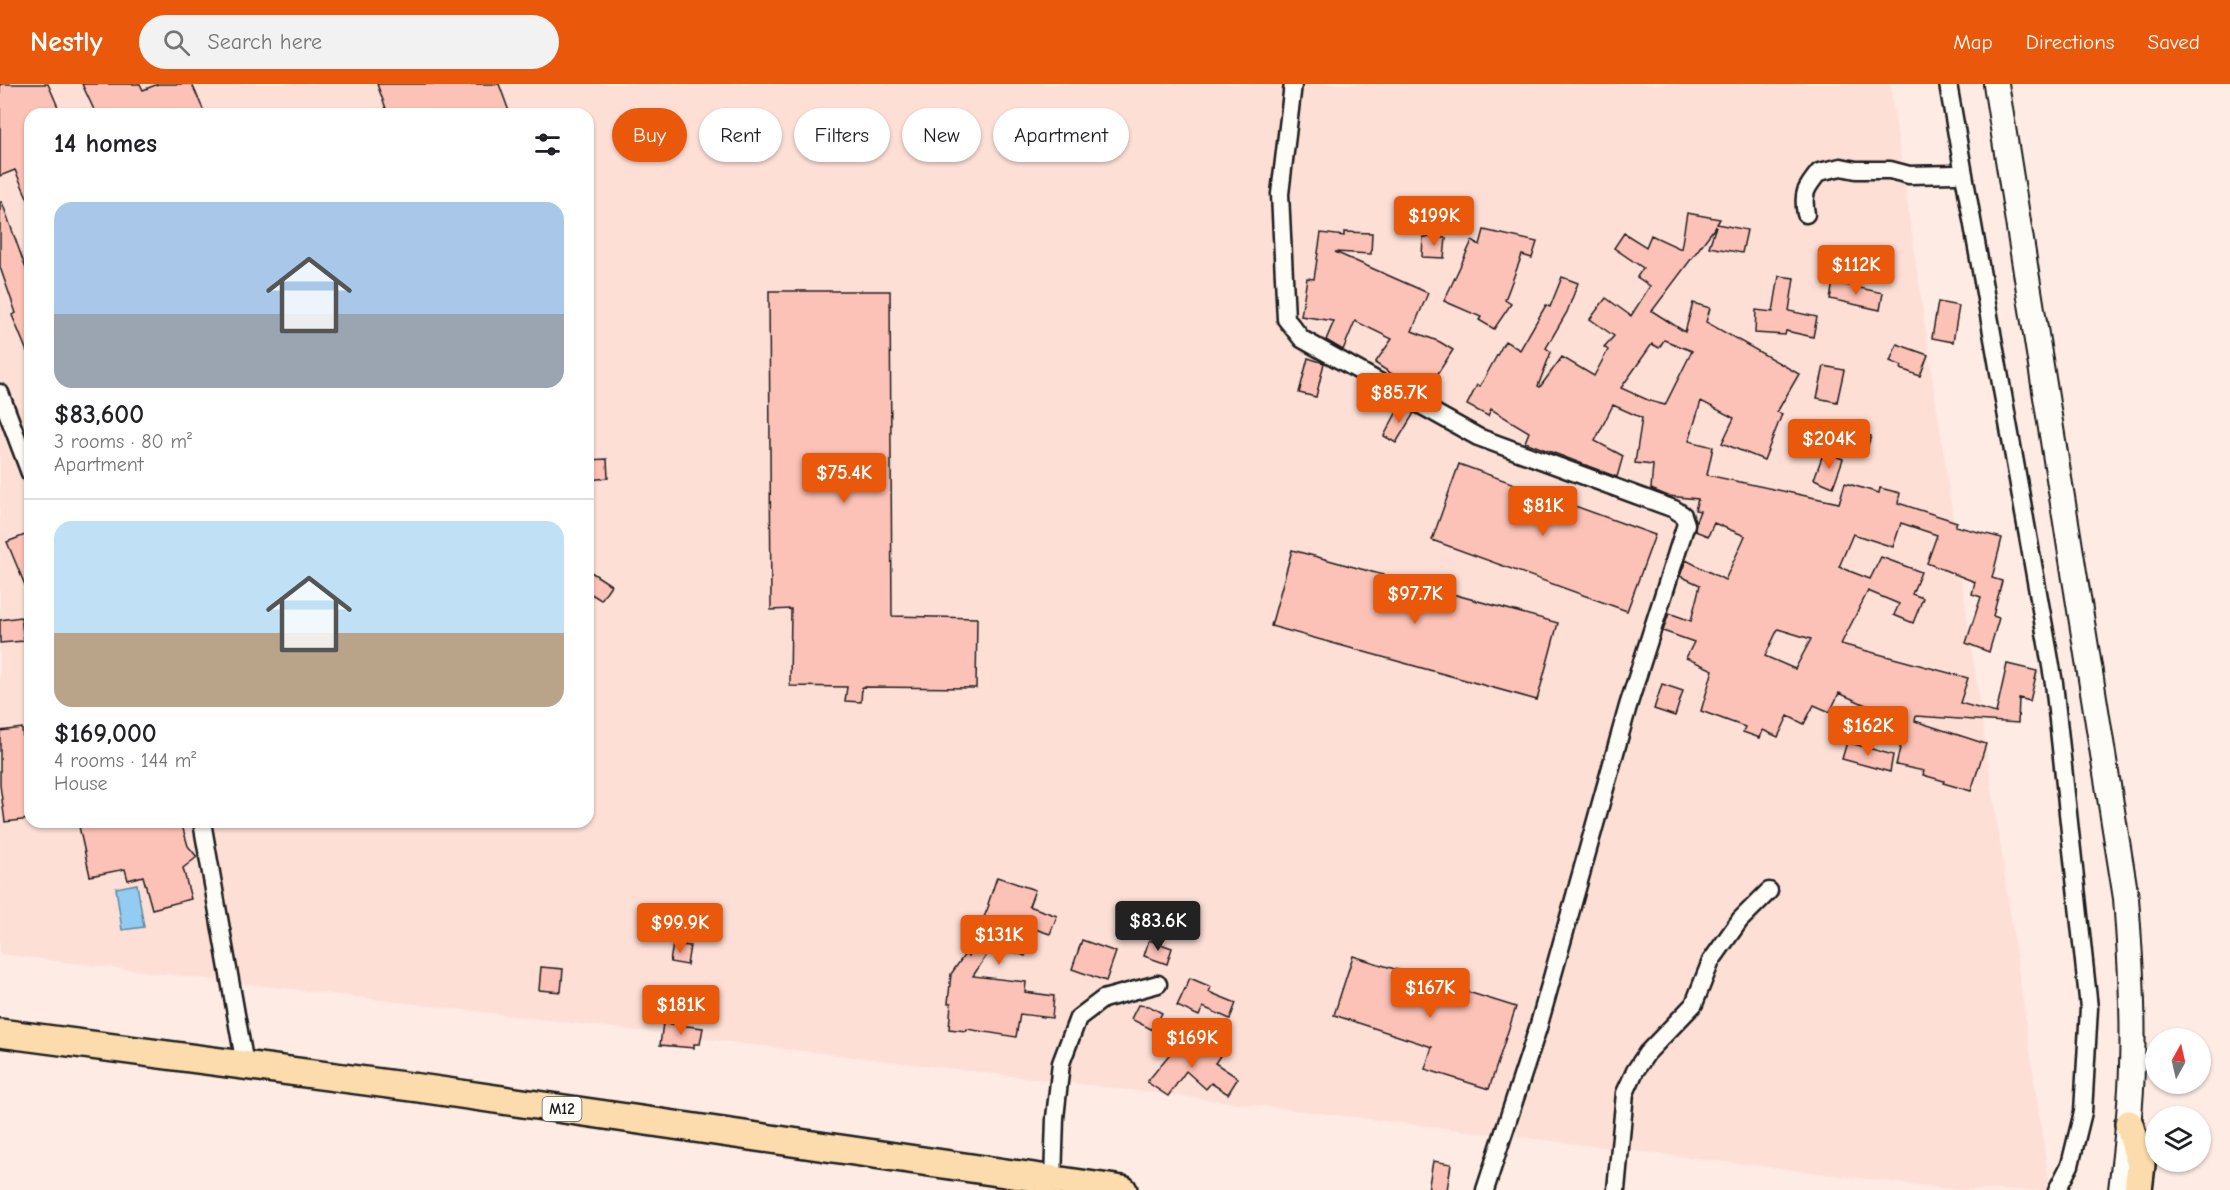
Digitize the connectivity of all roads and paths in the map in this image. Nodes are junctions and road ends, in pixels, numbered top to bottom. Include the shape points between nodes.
1 (1293, 84) edge
2 (1948, 84) edge
3 (1996, 84) edge
4 (1955, 174) dead end
5 (1806, 214) dead end
6 (0, 393) edge
7 (24, 457) edge
8 (202, 828) edge
9 (1769, 891) dead end
10 (1158, 984) dead end
11 (0, 1033) edge
12 (245, 1065) junction
13 (2129, 1124) junction
14 (1053, 1180) junction
15 (1123, 1190) edge
16 (1485, 1190) edge
17 (1616, 1190) edge
18 (2057, 1190) edge
19 (2121, 1190) edge
20 (2138, 1190) edge

1 - 16 street via 1280,194 1286,319 1302,339 1478,436 1674,509 1683,515 1686,524 1628,706 1538,1028
2 - 18 street via 2054,683 2089,1008 2083,1112 2070,1165
3 - 13 main road via 2126,898 2133,1023
4 - 5 street via 1909,175 1883,169 1841,168 1819,172 1803,197
6 - 7 street
8 - 12 street
9 - 17 street via 1740,920 1711,961 1694,1004 1635,1071 1625,1093
10 - 14 street via 1103,999 1078,1018 1061,1063 1054,1118
11 - 12 highway, M12
12 - 14 highway, M12
13 - 19 main road
13 - 20 highway via 2141,1165
14 - 15 highway, M12

